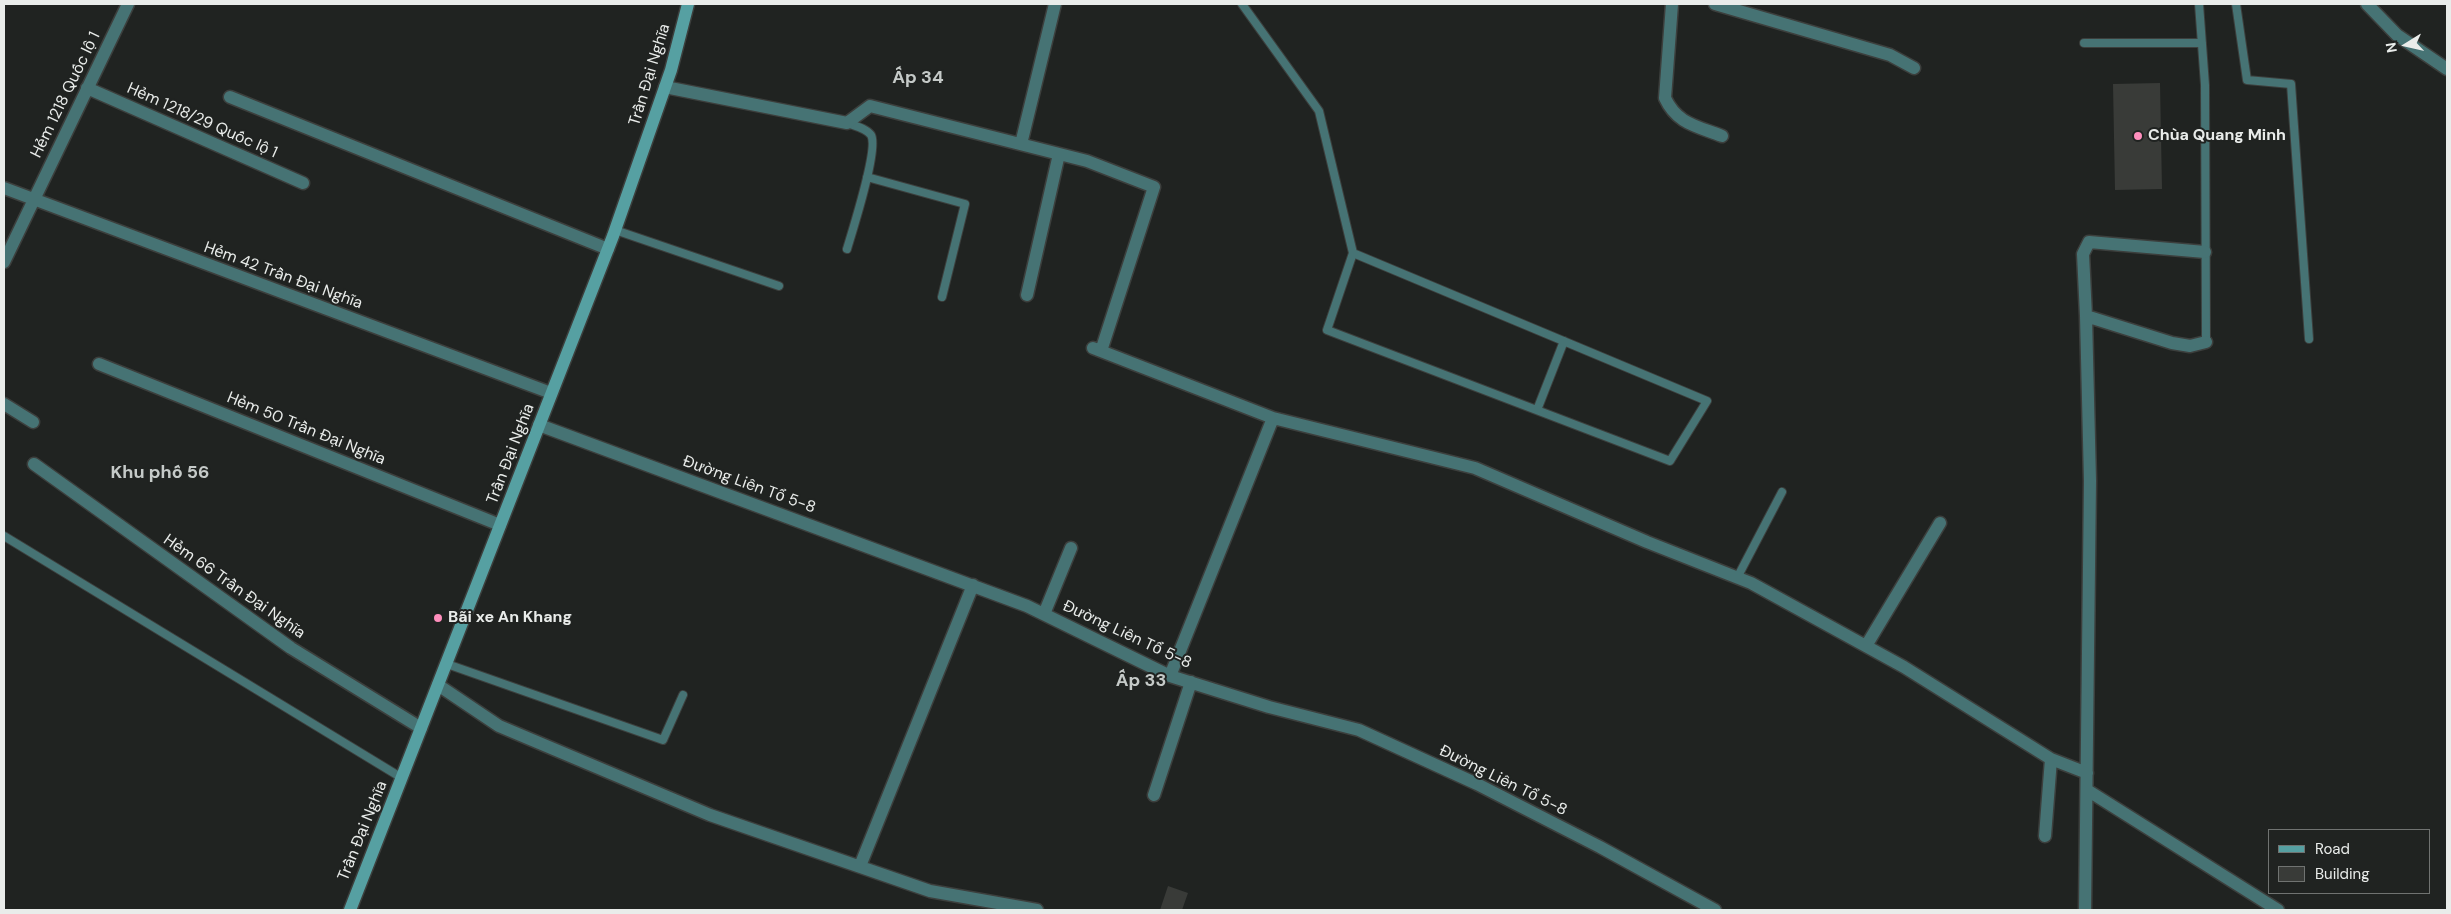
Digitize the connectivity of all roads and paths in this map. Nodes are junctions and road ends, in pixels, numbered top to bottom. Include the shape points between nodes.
1 (128, 4) edge
2 (688, 4) edge
3 (1054, 4) edge
4 (1242, 4) edge
5 (1672, 4) edge
6 (1715, 4) edge
7 (2199, 4) edge
8 (2236, 4) edge
9 (2367, 4) edge
10 (2084, 43) dead end
11 (2202, 43) junction
12 (1914, 68) dead end
13 (2447, 69) edge
14 (665, 86) junction
15 (88, 88) junction
16 (230, 97) dead end
17 (847, 124) junction
18 (1722, 136) dead end
19 (1021, 144) junction
20 (1059, 154) junction
21 (867, 177) junction
22 (303, 183) dead end
23 (4, 188) edge
24 (33, 200) junction
25 (615, 230) junction
26 (608, 249) junction
27 (847, 249) dead end
28 (2206, 252) junction
29 (1352, 253) junction
30 (4, 261) edge
31 (778, 286) dead end
32 (1027, 295) dead end
33 (942, 297) dead end
34 (2086, 316) junction
35 (2309, 340) dead end
36 (1564, 341) junction
37 (2206, 342) joint
38 (99, 364) dead end
39 (551, 393) junction
40 (4, 404) edge
41 (1537, 410) junction
42 (1273, 418) junction
43 (33, 422) dead end
44 (539, 425) junction
45 (34, 464) dead end
46 (1782, 492) dead end
47 (1940, 523) dead end
48 (500, 525) junction
49 (4, 536) edge
50 (1071, 548) dead end
51 (1737, 578) junction
52 (973, 585) junction
53 (1044, 614) junction
54 (1866, 646) junction
55 (447, 664) junction
56 (1170, 676) junction
57 (1191, 682) junction
58 (438, 685) junction
59 (683, 695) dead end
60 (420, 728) junction
61 (2051, 760) junction
62 (2087, 773) junction
63 (402, 778) junction
64 (2087, 790) junction
65 (1154, 795) dead end
66 (2045, 836) dead end
67 (860, 866) junction
68 (983, 906) edge
69 (350, 910) edge
70 (1037, 910) edge
71 (1715, 910) edge
72 (2085, 910) edge
73 (2278, 910) edge

1 - 15 street, Hẻm 1218 Quốc lộ 1
2 - 14 main road, Trần Đại Nghĩa
3 - 19 street
4 - 29 lane via 1319,111
5 - 18 street via 1665,98 1670,110 1680,119
6 - 12 street via 1890,55
7 - 11 lane
8 - 35 lane via 2247,80 2291,84
9 - 13 street via 2397,34
10 - 11 lane
11 - 28 lane
14 - 17 street
14 - 25 main road, Trần Đại Nghĩa
15 - 22 street, Hẻm 1218/29 Quốc lộ 1
15 - 24 street, Hẻm 1218 Quốc lộ 1
16 - 26 street
17 - 19 street via 870,106
17 - 21 lane via 865,130 872,138
19 - 20 street
20 - 32 street
20 - 42 street via 1154,186 1097,350
21 - 27 lane
21 - 33 lane via 965,204
23 - 24 street, Hẻm 42 Trần Đại Nghĩa
24 - 30 street, Hẻm 1218 Quốc lộ 1
24 - 39 street, Hẻm 42 Trần Đại Nghĩa
25 - 26 main road, Trần Đại Nghĩa
25 - 31 lane
26 - 39 main road, Trần Đại Nghĩa
28 - 34 street via 2089,242 2083,254
28 - 37 lane
29 - 36 lane
29 - 41 lane via 1327,330
34 - 37 street via 2172,343 2190,346
34 - 62 street via 2090,481
36 - 41 lane
36 - 41 lane via 1708,401 1670,461
38 - 48 street, Hẻm 50 Trần Đại Nghĩa
39 - 44 main road, Trần Đại Nghĩa
40 - 43 street
42 - 51 street via 1475,468
42 - 56 street
44 - 48 main road, Trần Đại Nghĩa
44 - 52 street, Đường Liên Tổ 5-8
45 - 60 street, Hẻm 66 Trần Đại Nghĩa via 291,648
46 - 51 lane
47 - 54 street
48 - 55 main road, Trần Đại Nghĩa
49 - 63 lane
50 - 53 street
51 - 54 street
52 - 53 street, Đường Liên Tổ 5-8
52 - 67 street
53 - 56 street, Đường Liên Tổ 5-8
54 - 61 street
55 - 58 main road, Trần Đại Nghĩa
55 - 59 lane via 663,740
56 - 57 street, Đường Liên Tổ 5-8
57 - 65 street
57 - 71 street, Đường Liên Tổ 5-8 via 1359,730 1477,784
58 - 60 main road, Trần Đại Nghĩa
58 - 67 street via 499,726 710,815
60 - 63 main road, Trần Đại Nghĩa
61 - 62 street
61 - 66 street
62 - 64 street
63 - 69 main road, Trần Đại Nghĩa
64 - 72 street
64 - 73 street
67 - 68 street
68 - 70 street

